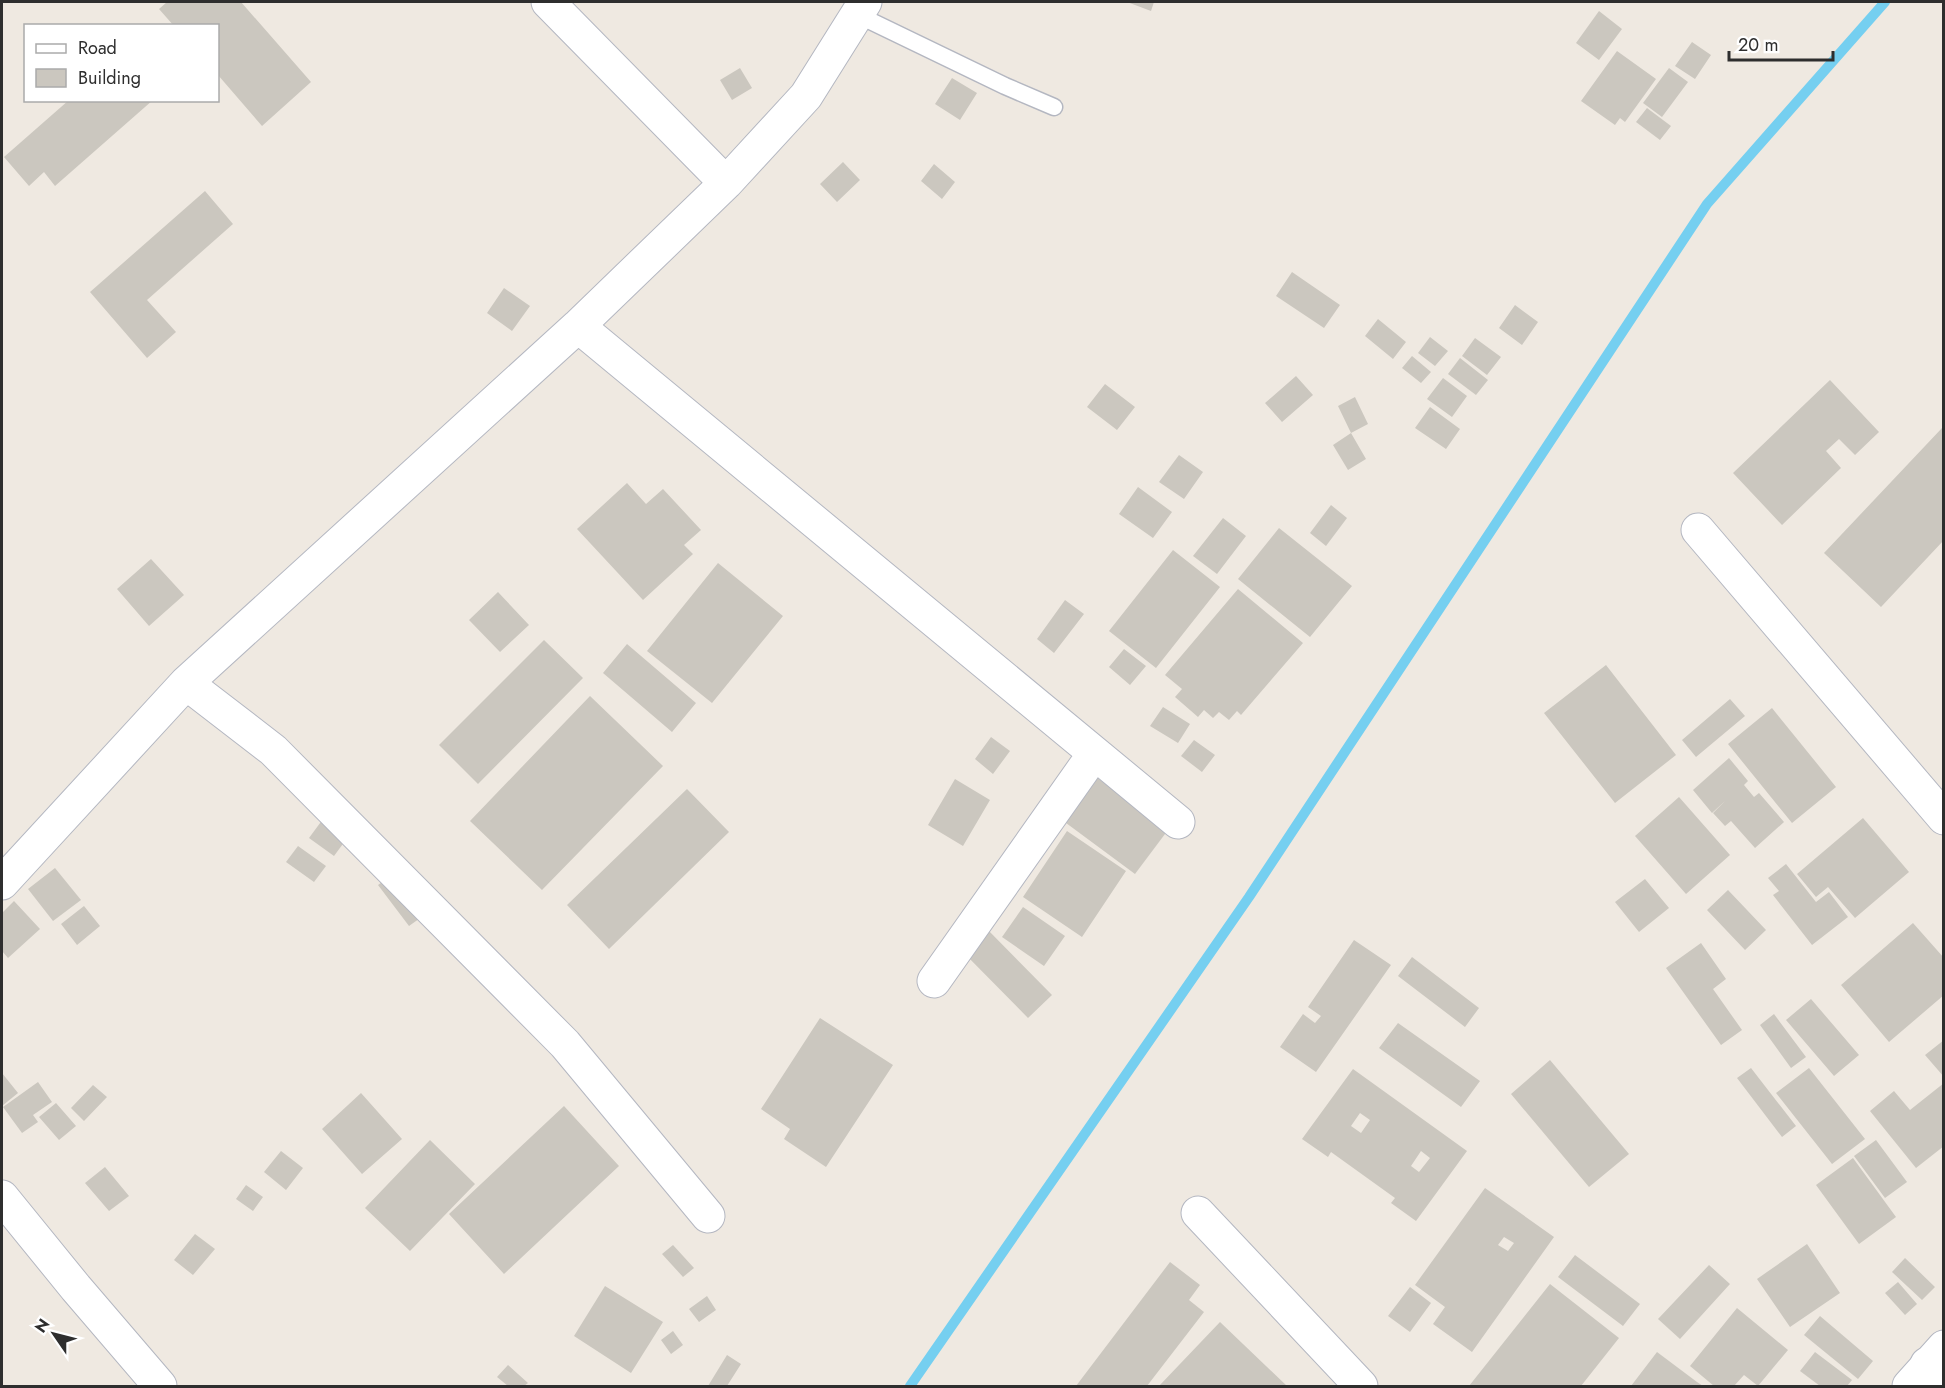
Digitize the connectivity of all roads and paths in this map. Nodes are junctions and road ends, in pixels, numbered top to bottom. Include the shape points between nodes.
1 (548, 2) edge
2 (862, 8) edge
3 (1054, 106) dead end
4 (726, 183) junction
5 (578, 326) junction
6 (1698, 530) dead end
7 (186, 683) junction
8 (1094, 754) junction
9 (1944, 818) edge
10 (1178, 822) dead end
11 (2, 883) edge
12 (934, 981) dead end
13 (2, 1197) edge
14 (1198, 1213) dead end
15 (708, 1216) dead end
16 (160, 1386) edge
17 (1361, 1386) edge

1 - 4 street
2 - 3 lane via 1005,86
2 - 4 street via 806,96
4 - 5 street
5 - 7 street
5 - 8 street
6 - 9 street
7 - 11 street
7 - 15 street via 273,750 565,1044
8 - 10 street
8 - 12 street
13 - 16 street
14 - 17 street

